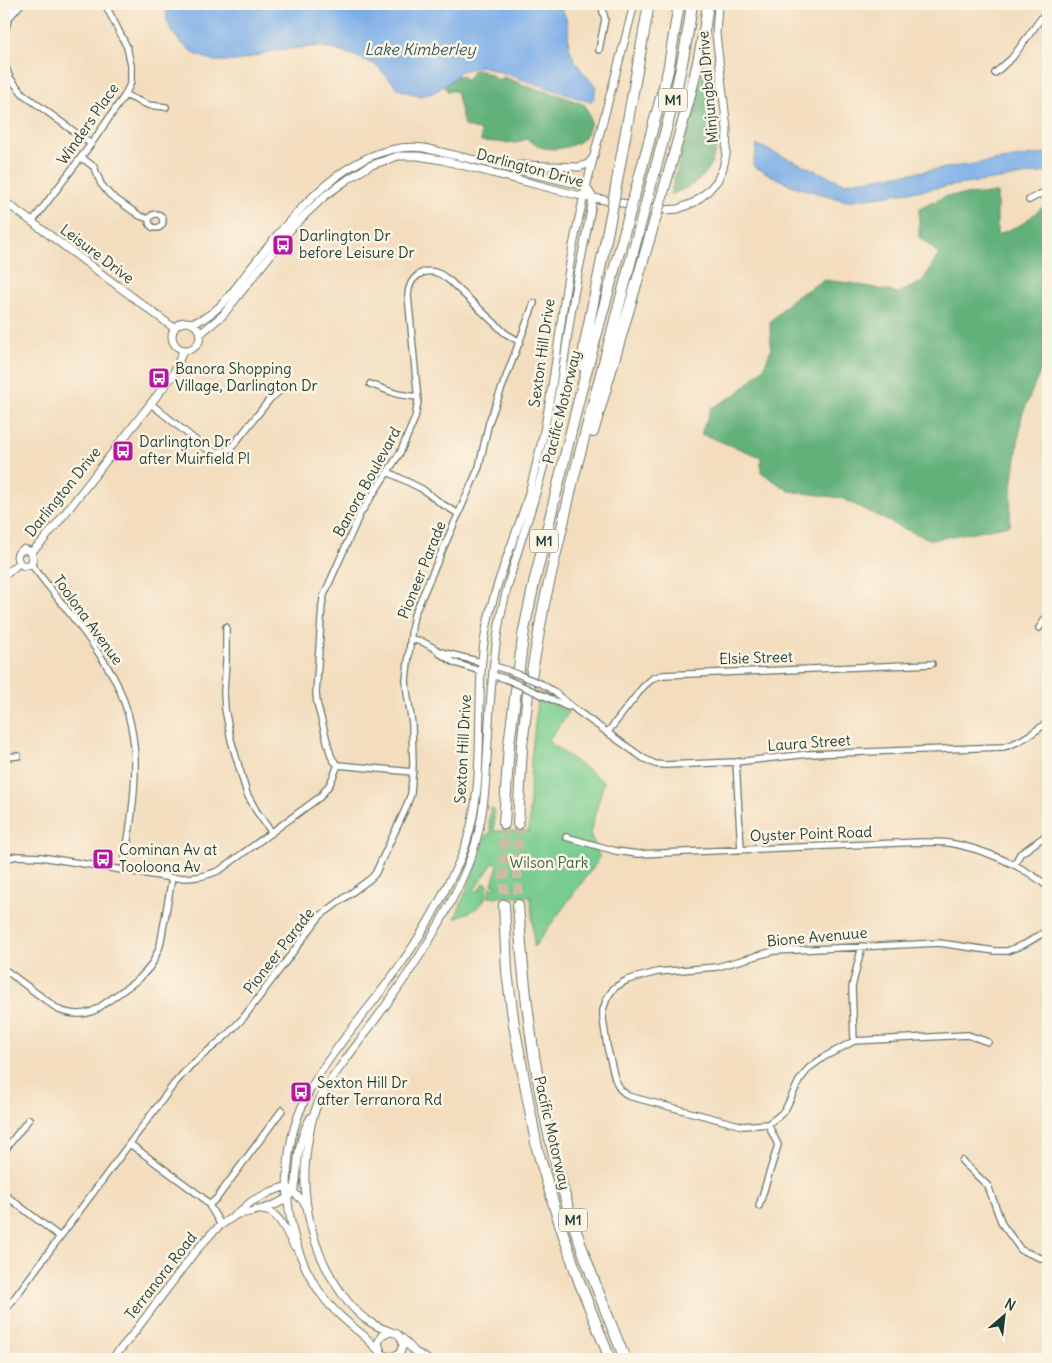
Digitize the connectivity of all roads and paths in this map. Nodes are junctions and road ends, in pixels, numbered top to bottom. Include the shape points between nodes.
1 (4, 4) edge
2 (21, 4) edge
3 (105, 4) edge
4 (601, 4) edge
5 (634, 4) edge
6 (649, 4) edge
7 (679, 4) edge
8 (692, 4) edge
9 (708, 4) edge
10 (718, 4) edge
11 (1048, 9) edge
12 (14, 11) junction
13 (4, 32) edge
14 (599, 50) dead end
15 (4, 63) edge
16 (995, 73) dead end
17 (125, 95) junction
18 (166, 107) dead end
19 (91, 144) junction
20 (595, 153) junction
21 (81, 157) junction
22 (507, 167) junction
23 (586, 186) junction
24 (1048, 190) edge
25 (584, 197) junction
26 (593, 198) junction
27 (1029, 200) dead end
28 (4, 201) edge
29 (149, 219) dead end
30 (32, 222) junction
31 (534, 303) dead end
32 (191, 323) junction
33 (174, 328) junction
34 (200, 334) junction
35 (520, 342) junction
36 (183, 350) junction
37 (370, 384) dead end
38 (286, 386) dead end
39 (580, 395) junction
40 (417, 397) junction
41 (150, 404) junction
42 (1048, 415) edge
43 (1048, 434) edge
44 (388, 472) junction
45 (574, 476) junction
46 (459, 514) junction
47 (31, 552) junction
48 (19, 564) junction
49 (31, 564) junction
50 (4, 576) edge
51 (1048, 614) edge
52 (226, 627) dead end
53 (1039, 628) dead end
54 (411, 638) junction
55 (434, 648) junction
56 (481, 662) junction
57 (932, 664) dead end
58 (494, 666) junction
59 (480, 671) junction
60 (492, 675) junction
61 (581, 714) junction
62 (1048, 722) edge
63 (608, 733) junction
64 (18, 756) dead end
65 (4, 757) edge
66 (736, 762) junction
67 (338, 764) junction
68 (412, 772) junction
69 (504, 824) tunnel mouth
70 (518, 824) tunnel mouth
71 (272, 833) junction
72 (1048, 834) edge
73 (566, 837) dead end
74 (741, 850) junction
75 (4, 859) edge
76 (1014, 865) junction
77 (123, 870) junction
78 (172, 878) junction
79 (1048, 888) edge
80 (504, 905) tunnel mouth
81 (518, 905) tunnel mouth
82 (1048, 930) edge
83 (862, 946) junction
84 (4, 969) edge
85 (854, 1041) junction
86 (988, 1042) dead end
87 (282, 1110) dead end
88 (315, 1111) junction
89 (29, 1119) dead end
90 (768, 1124) junction
91 (130, 1144) junction
92 (4, 1151) edge
93 (962, 1161) dead end
94 (289, 1192) junction
95 (4, 1194) edge
96 (209, 1205) junction
97 (759, 1206) dead end
98 (308, 1208) junction
99 (259, 1210) junction
100 (237, 1214) junction
101 (221, 1225) junction
102 (60, 1237) junction
103 (302, 1261) junction
104 (1048, 1261) edge
105 (4, 1312) edge
106 (397, 1334) junction
107 (384, 1354) junction
108 (112, 1359) edge
109 (401, 1359) edge
110 (427, 1359) edge
111 (610, 1359) edge
112 (625, 1359) edge

1 - 12 street
2 - 12 street
3 - 17 street, Winders Place via 127,47 132,65 131,82
4 - 14 street via 605,19
5 - 20 street, Sexton Hill Drive
6 - 39 highway, bridge via 584,344
7 - 39 highway, Pacific Motorway / M1, bridge via 668,71
8 - 45 highway, Pacific Motorway / M1, bridge via 678,79
9 - 45 highway, bridge via 694,83 662,196 584,461
10 - 26 street, Minjungbal Drive via 717,44 727,143 717,181 702,198 678,209 661,210
11 - 16 street via 1012,58
12 - 13 street
15 - 19 street via 10,78 23,94
17 - 18 street via 148,105
17 - 19 street, Winders Place
19 - 21 street, Winders Place
20 - 22 street via 590,163 581,167
20 - 23 street, Sexton Hill Drive
21 - 29 street via 94,167 110,195
21 - 30 street, Winders Place
22 - 23 street, Darlington Drive
22 - 32 street, Darlington Drive via 418,147 394,148 370,156 312,197 220,305 206,317
23 - 25 street, Sexton Hill Drive
23 - 26 street, Darlington Drive
24 - 27 street
25 - 26 street, Darlington Drive
25 - 34 street, Darlington Drive via 418,156 398,156 381,161 347,180 307,213 223,315
25 - 56 street, Sexton Hill Drive via 564,297 545,426 526,502 490,613
26 - 58 street, Sexton Hill Drive via 555,420 540,483 507,588
28 - 30 street, Leisure Drive
30 - 33 street, Leisure Drive
31 - 35 street, Pioneer Parade
32 - 33 street via 179,323
32 - 34 street
33 - 36 street via 172,342
34 - 36 street via 194,348
35 - 40 street, Banora Boulevard via 503,332 441,274 422,273 412,280 408,289
35 - 46 street, Pioneer Parade via 489,422 479,467
36 - 41 street, Darlington Drive via 173,375
37 - 40 street
38 - 41 street via 273,395 230,448 222,453 205,448
39 - 69 highway, Pacific Motorway / M1 via 524,630 509,744
40 - 44 street, Banora Boulevard via 415,418
41 - 47 street, Darlington Drive via 56,525
42 - 43 street
44 - 46 street
44 - 67 street, Banora Boulevard via 355,524 322,605 317,704 330,752
45 - 70 highway, Pacific Motorway / M1 via 534,656 522,746
46 - 54 street, Pioneer Parade via 414,615
47 - 48 street via 24,549 19,552
47 - 49 street
48 - 49 street
48 - 50 street
49 - 77 street, Toolona Avenue via 105,662 128,713 135,763 134,803
51 - 53 street
52 - 71 street via 224,692 231,740 247,794
54 - 55 street
54 - 68 street, Pioneer Parade via 406,680 412,724
55 - 56 street
55 - 59 street via 452,662
56 - 58 street
56 - 59 street, Sexton Hill Drive
57 - 63 street, Elsie Street via 663,675 653,678 643,687
58 - 60 street, Sexton Hill Drive
58 - 61 street, Laura Street, bridge via 542,684
59 - 60 street
59 - 94 street, Sexton Hill Drive via 477,788 462,857 412,949 331,1056 309,1091 291,1140
60 - 61 street, Laura Street, bridge
60 - 88 street, Sexton Hill Drive via 484,805 465,870 423,952 334,1076
61 - 63 street, Laura Street
62 - 66 street, Laura Street via 1023,739 1003,747 809,754
63 - 66 street, Laura Street via 655,764
64 - 65 street
66 - 74 street
67 - 68 street
67 - 71 street via 330,784 320,797
68 - 91 street, Pioneer Parade via 409,801 375,874 320,916 244,1017 190,1066
71 - 78 street via 209,875
72 - 76 street via 1020,854
73 - 74 street, Oyster Point Road via 638,854
74 - 76 street, Oyster Point Road via 947,842
75 - 77 street via 29,856
76 - 79 street, Oyster Point Road
77 - 78 street
78 - 84 street via 157,955 139,979 90,1013 60,1010
80 - 111 highway, Pacific Motorway / M1 via 507,972 514,1025 537,1148 579,1281
81 - 112 highway, Pacific Motorway / M1 via 523,978 536,1077 552,1147 568,1207
82 - 83 street, Bione Avenuue via 1002,952 938,943
83 - 85 street via 852,987
83 - 90 street, Bione Avenuue via 774,951 717,967 657,972 622,982 607,998 603,1019 615,1079 628,1096 743,1126
85 - 86 street via 968,1035
85 - 90 street via 809,1068 785,1110
87 - 96 street
88 - 94 street via 304,1132 298,1154 296,1184
88 - 98 street, Sexton Hill Drive via 306,1161
89 - 92 street
90 - 97 street via 778,1145
91 - 96 street
91 - 102 street, Pioneer Parade
93 - 104 street via 988,1186 1002,1224 1021,1250
94 - 98 street
94 - 99 street, Terranora Road via 283,1200
94 - 100 street, Terranora Road via 258,1198
94 - 103 street, Sexton Hill Drive via 290,1221
95 - 102 street
96 - 101 street
98 - 106 street, Sexton Hill Drive via 320,1255 343,1296 370,1323
99 - 100 street, Terranora Road
99 - 103 street via 277,1218
100 - 101 street, Terranora Road
101 - 108 street, Terranora Road via 194,1253
102 - 105 street, Pioneer Parade
103 - 107 street, Sexton Hill Drive via 327,1301
106 - 107 street via 387,1332 381,1336 378,1345
106 - 107 street via 403,1343 401,1351 395,1356
106 - 110 street, Sexton Hill Drive
107 - 109 street

